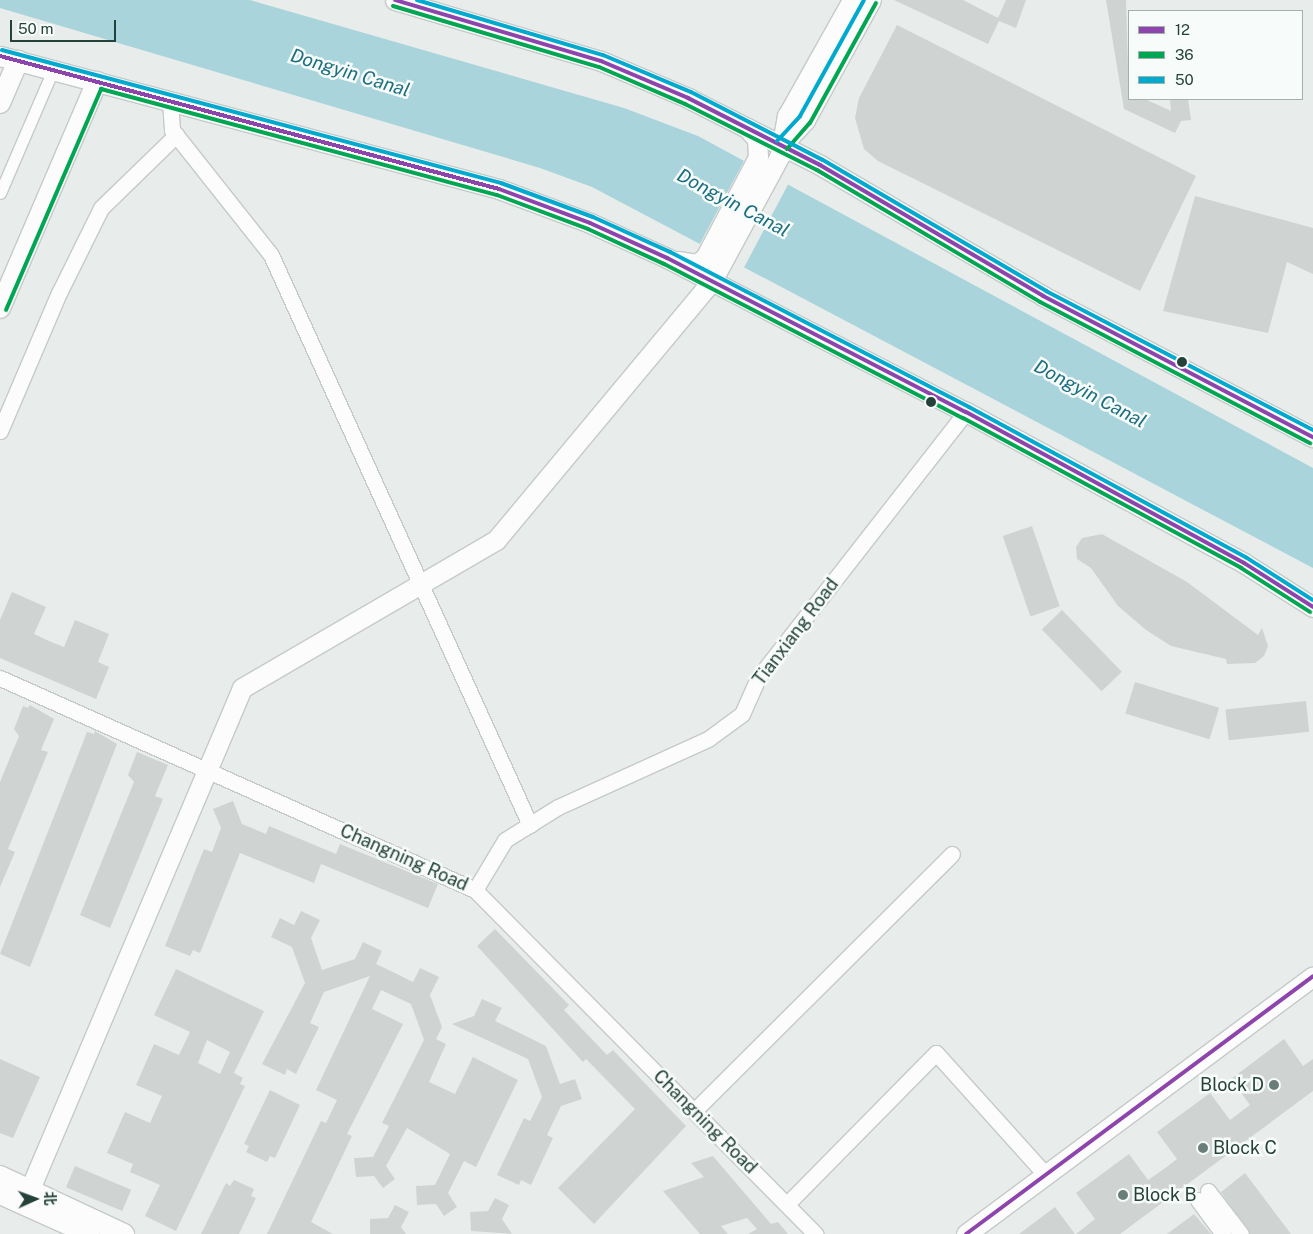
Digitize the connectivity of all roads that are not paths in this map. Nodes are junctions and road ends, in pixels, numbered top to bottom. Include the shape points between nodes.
1 (395, 0) edge
2 (852, 0) edge
3 (871, 0) edge
4 (9, 58) edge
5 (53, 70) junction
6 (97, 82) junction
7 (170, 101) junction
8 (0, 103) edge
9 (742, 124) junction
10 (176, 135) junction
11 (782, 145) junction
12 (765, 162) junction
13 (0, 194) edge
14 (715, 256) junction
15 (667, 258) junction
16 (712, 281) junction
17 (0, 308) edge
18 (966, 412) junction
19 (0, 431) edge
20 (1313, 437) edge
21 (419, 585) junction
22 (1313, 607) edge
23 (0, 678) edge
24 (208, 769) junction
25 (530, 825) junction
26 (952, 854) dead end
27 (475, 890) junction
28 (1313, 976) edge
29 (694, 1111) junction
30 (1046, 1175) junction
31 (0, 1176) edge
32 (0, 1194) edge
33 (27, 1197) junction
34 (787, 1204) junction
35 (89, 1234) edge
36 (124, 1234) edge
37 (816, 1234) edge
38 (966, 1234) edge
39 (1223, 1234) edge
40 (1240, 1234) edge

1 - 9 street via 601,61
2 - 11 street via 787,116
3 - 11 street via 805,120
4 - 5 street
4 - 8 main road
5 - 6 street
5 - 13 street
6 - 7 street
6 - 17 main road
7 - 10 street
7 - 15 street via 499,189 590,223
9 - 11 street
9 - 12 street via 757,139
10 - 19 street via 101,208 59,293
10 - 21 street via 271,255
11 - 12 street
11 - 20 street via 1042,296
12 - 14 street
14 - 15 street via 696,264
14 - 16 street
15 - 16 street
16 - 18 street
16 - 21 street via 496,540
18 - 22 street via 1244,563
18 - 25 street, Tianxiang Road via 758,678 742,714 708,739 558,807
21 - 24 street via 242,688
21 - 25 street
23 - 24 street, Changning Road
24 - 27 street, Changning Road
24 - 33 street
25 - 27 street, Tianxiang Road via 505,840
26 - 29 street
27 - 29 street, Changning Road
28 - 30 street
29 - 34 street, Changning Road
30 - 34 street via 936,1053
30 - 38 street
31 - 33 main road
32 - 33 main road
33 - 35 main road
33 - 36 main road
34 - 37 street, Changning Road
39 - 40 street via 1203,1196

